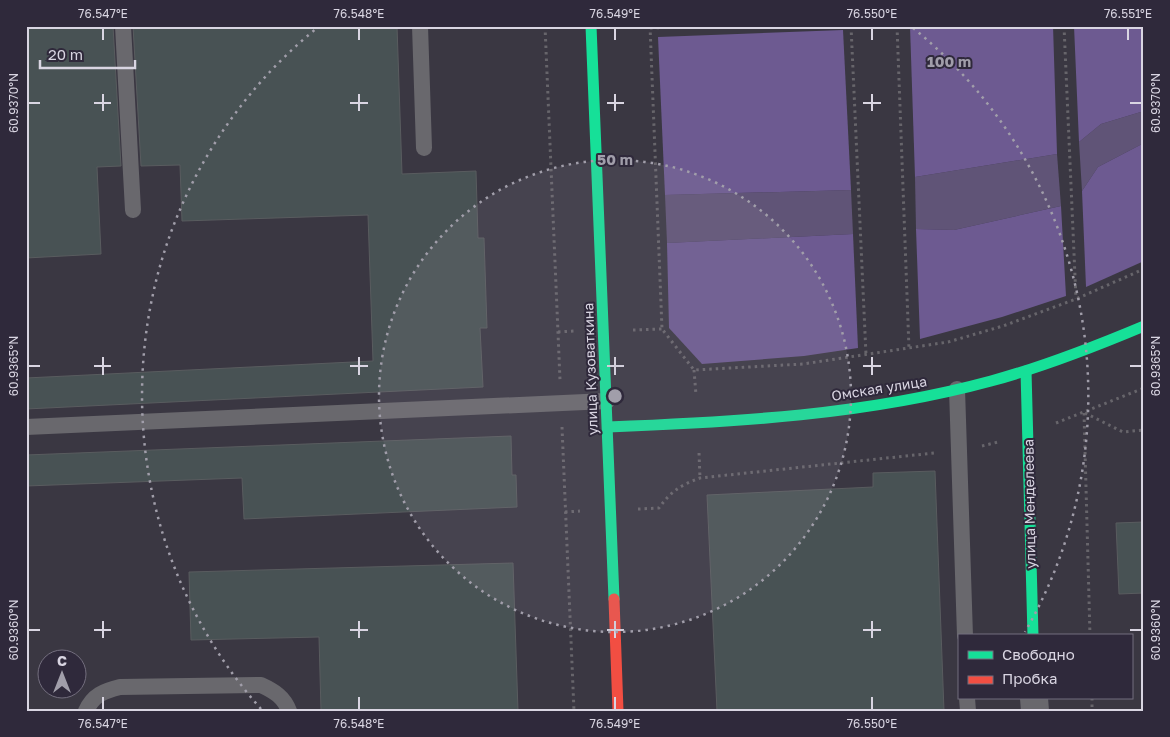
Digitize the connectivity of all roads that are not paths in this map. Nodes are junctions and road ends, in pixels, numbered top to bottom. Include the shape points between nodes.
1 (123, 26) edge
2 (420, 26) edge
3 (591, 26) edge
4 (424, 148) dead end
5 (133, 210) dead end
6 (1144, 326) edge
7 (1026, 372) junction
8 (957, 389) junction
9 (606, 401) junction
10 (26, 426) edge
11 (608, 427) junction
12 (965, 634) edge
13 (1033, 634) edge
14 (86, 711) edge
15 (289, 711) edge
16 (618, 711) edge

1 - 5 lane
2 - 4 lane
3 - 9 main road, улица Кузоваткина
6 - 7 main road, Омская улица
7 - 8 main road, Омская улица
7 - 13 main road, улица Менделеева
8 - 11 main road, Омская улица via 909,400 778,418
8 - 12 lane
9 - 10 lane
9 - 11 main road, улица Кузоваткина
11 - 16 main road, улица Кузоваткина
14 - 15 lane via 90,702 103,691 120,687 261,685 276,692

